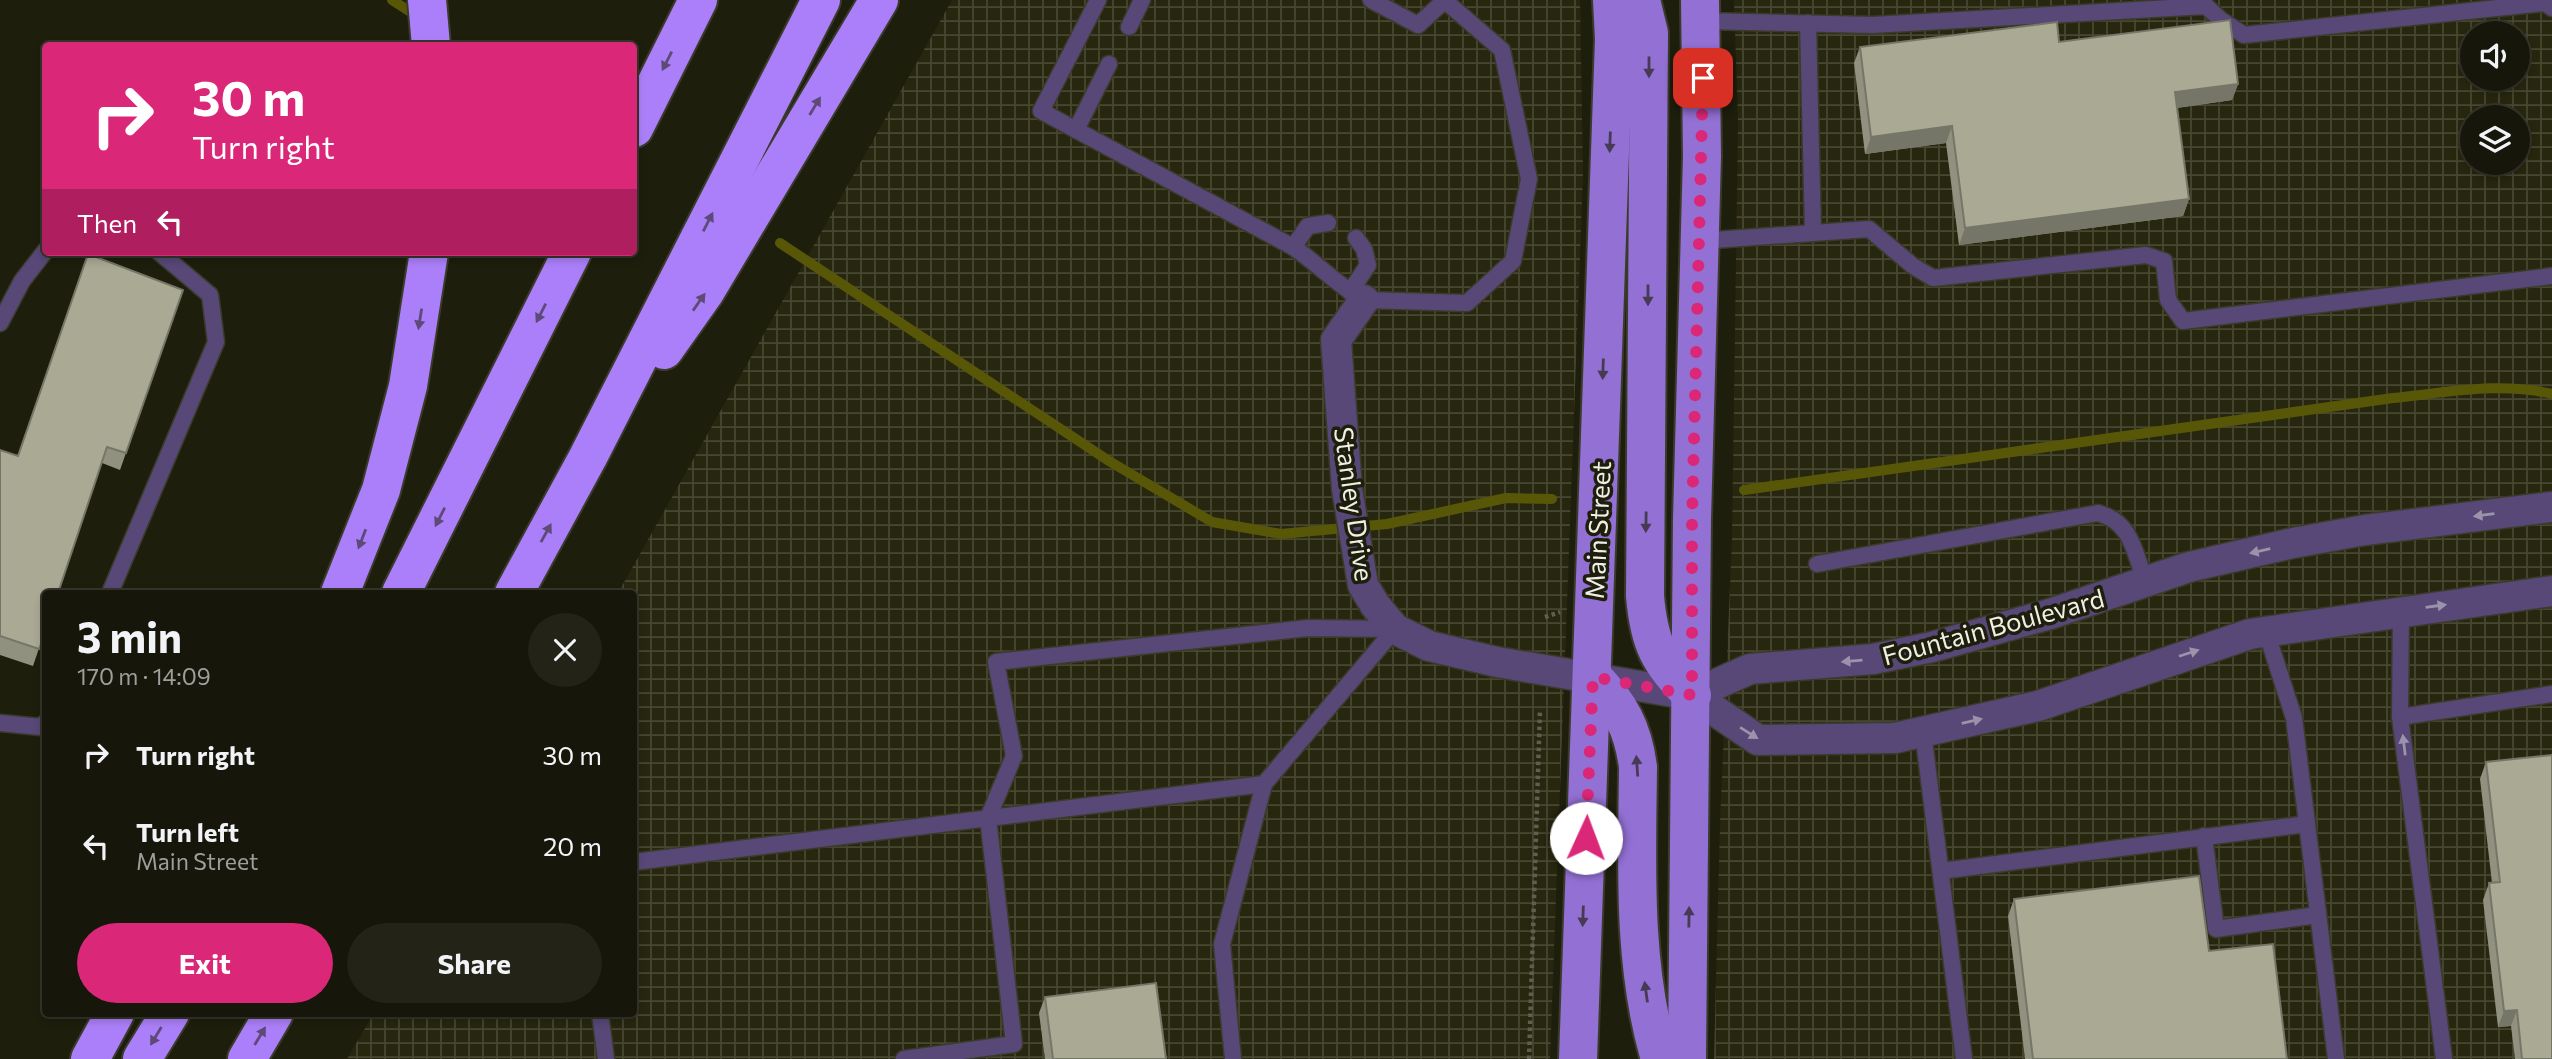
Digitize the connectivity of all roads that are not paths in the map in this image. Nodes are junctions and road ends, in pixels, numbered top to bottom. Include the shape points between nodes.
1 (698, 0) edge
2 (821, 0) edge
3 (879, 0) edge
4 (1098, 0) edge
5 (1142, 0) edge
6 (1371, 0) edge
7 (1444, 0) edge
8 (1612, 0) edge
9 (1641, 0) edge
10 (2552, 8) edge
11 (1701, 10) edge
12 (1808, 23) junction
13 (1129, 27) dead end
14 (1109, 64) dead end
15 (637, 122) edge
16 (1076, 130) junction
17 (1328, 223) dead end
18 (1813, 233) junction
19 (1356, 238) dead end
20 (1700, 241) junction
21 (1293, 247) junction
22 (42, 255) edge
23 (164, 256) edge
24 (428, 256) edge
25 (570, 256) edge
26 (2552, 276) edge
27 (1357, 296) junction
28 (0, 323) edge
29 (588, 457) junction
30 (2552, 507) edge
31 (1817, 564) dead end
32 (2146, 583) junction
33 (111, 590) edge
34 (341, 590) edge
35 (403, 590) edge
36 (515, 590) edge
37 (2552, 591) edge
38 (2401, 611) junction
39 (1395, 629) junction
40 (2266, 631) junction
41 (1593, 677) junction
42 (2552, 694) edge
43 (1692, 695) junction
44 (2400, 717) junction
45 (0, 723) edge
46 (42, 726) edge
47 (1923, 732) junction
48 (1264, 784) junction
49 (988, 818) junction
50 (2307, 824) junction
51 (2204, 836) junction
52 (637, 862) edge
53 (1941, 871) junction
54 (2318, 915) junction
55 (113, 1017) edge
56 (168, 1017) edge
57 (272, 1017) edge
58 (601, 1017) edge
59 (90, 1059) edge
60 (142, 1059) edge
61 (247, 1059) edge
62 (606, 1059) edge
63 (904, 1059) edge
64 (1233, 1059) edge
65 (1578, 1059) edge
66 (1660, 1059) edge
67 (1687, 1059) edge
68 (1964, 1059) edge
69 (2336, 1059) edge
70 (2444, 1059) edge

1 -> 15 highway
29 -> 2 highway
29 -> 3 highway via 705,292
4 - 16 lane via 1041,111
5 - 13 lane
6 - 7 lane via 1418,25
7 - 27 lane via 1502,50 1529,178 1513,261 1467,303
8 -> 41 main road, Main Street
9 -> 43 main road via 1649,33 1645,596 1654,646 1666,669
10 - 12 lane via 2545,3 2244,35 2206,6 1872,25
11 - 12 lane
11 - 20 main road
12 - 18 lane
14 - 16 lane
16 - 21 lane
17 - 21 lane via 1308,226
18 - 20 lane
18 - 26 lane via 1870,229 1913,267 1933,278 2146,255 2164,261 2168,300 2183,321
19 - 27 lane via 1368,265
20 - 43 main road
21 - 27 lane
22 - 28 lane
23 - 33 lane via 210,295 216,342
24 -> 34 highway via 405,399 381,490
25 -> 35 highway
27 - 39 street, Stanley Drive via 1336,340 1347,489 1363,585
36 -> 29 highway
30 -> 32 street, Fountain Boulevard via 2305,541 2189,567
31 - 32 lane via 2098,513 2116,518 2127,532
32 -> 43 street, Fountain Boulevard via 1932,648 1873,659 1751,669
38 -> 37 street
38 - 40 street
38 - 44 lane
39 - 41 street, Stanley Drive via 1429,646
39 - 48 lane
39 - 49 lane via 1308,628 996,662 1014,756
47 -> 40 street via 2038,706
40 - 50 lane via 2294,718
41 - 43 street, Stanley Drive
41 -> 65 main road, Main Street
66 -> 41 main road via 1638,933 1635,745 1618,704
42 - 44 lane
43 -> 47 street via 1758,740 1895,738
67 -> 43 main road
70 -> 44 lane
45 - 46 lane
47 - 53 lane
48 - 49 lane
48 - 64 lane via 1222,944
49 - 52 lane
49 - 63 lane via 1014,1044
50 - 51 lane
50 - 54 lane
51 - 53 lane
51 - 54 lane via 2216,929
53 - 68 lane
54 - 69 lane
55 - 59 highway
56 -> 60 highway
61 -> 57 highway
58 - 62 lane

